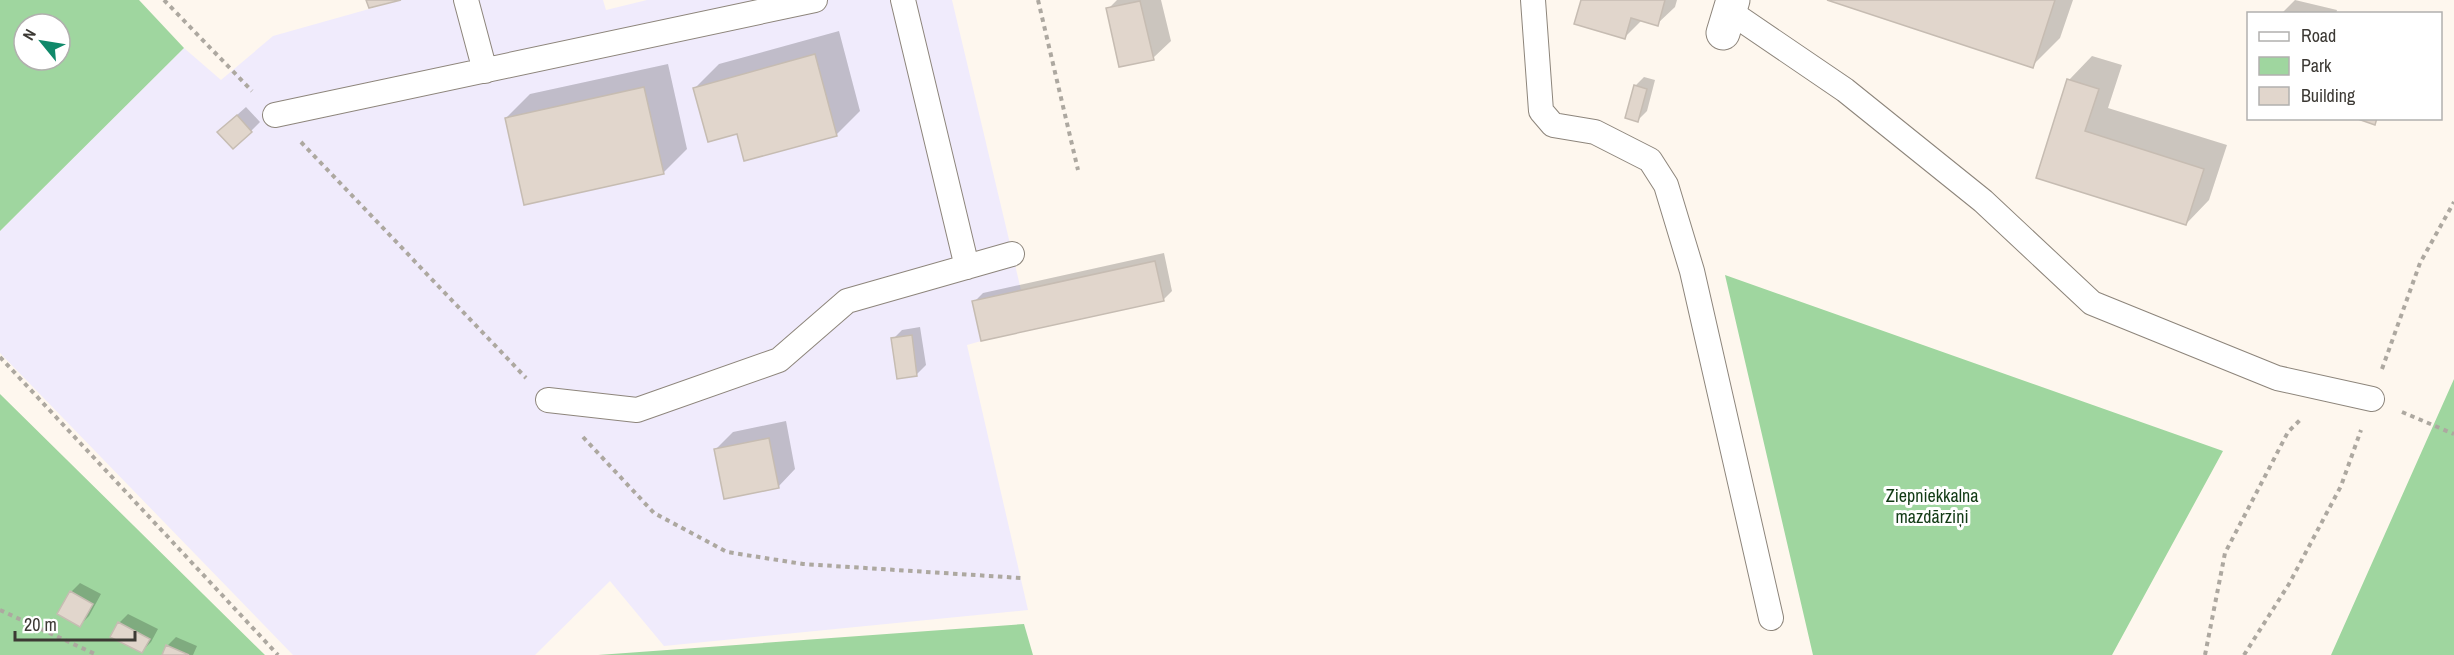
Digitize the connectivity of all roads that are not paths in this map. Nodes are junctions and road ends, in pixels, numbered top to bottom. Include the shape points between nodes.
1 (466, 0) edge
2 (815, 0) edge
3 (903, 0) edge
4 (1533, 0) edge
5 (1728, 15) edge
6 (485, 70) junction
7 (275, 115) road end
8 (1012, 254) dead end
9 (967, 267) junction
10 (2372, 399) road end
11 (548, 400) road end
12 (1771, 618) dead end

1 - 6 lane
2 - 6 lane
3 - 9 lane
4 - 12 lane via 1541,111 1553,125 1595,132 1650,160 1666,185 1692,271
5 - 10 lane via 1845,90 1983,201 2092,303 2277,378
6 - 7 lane
8 - 9 lane
9 - 11 lane via 847,302 779,360 637,410

